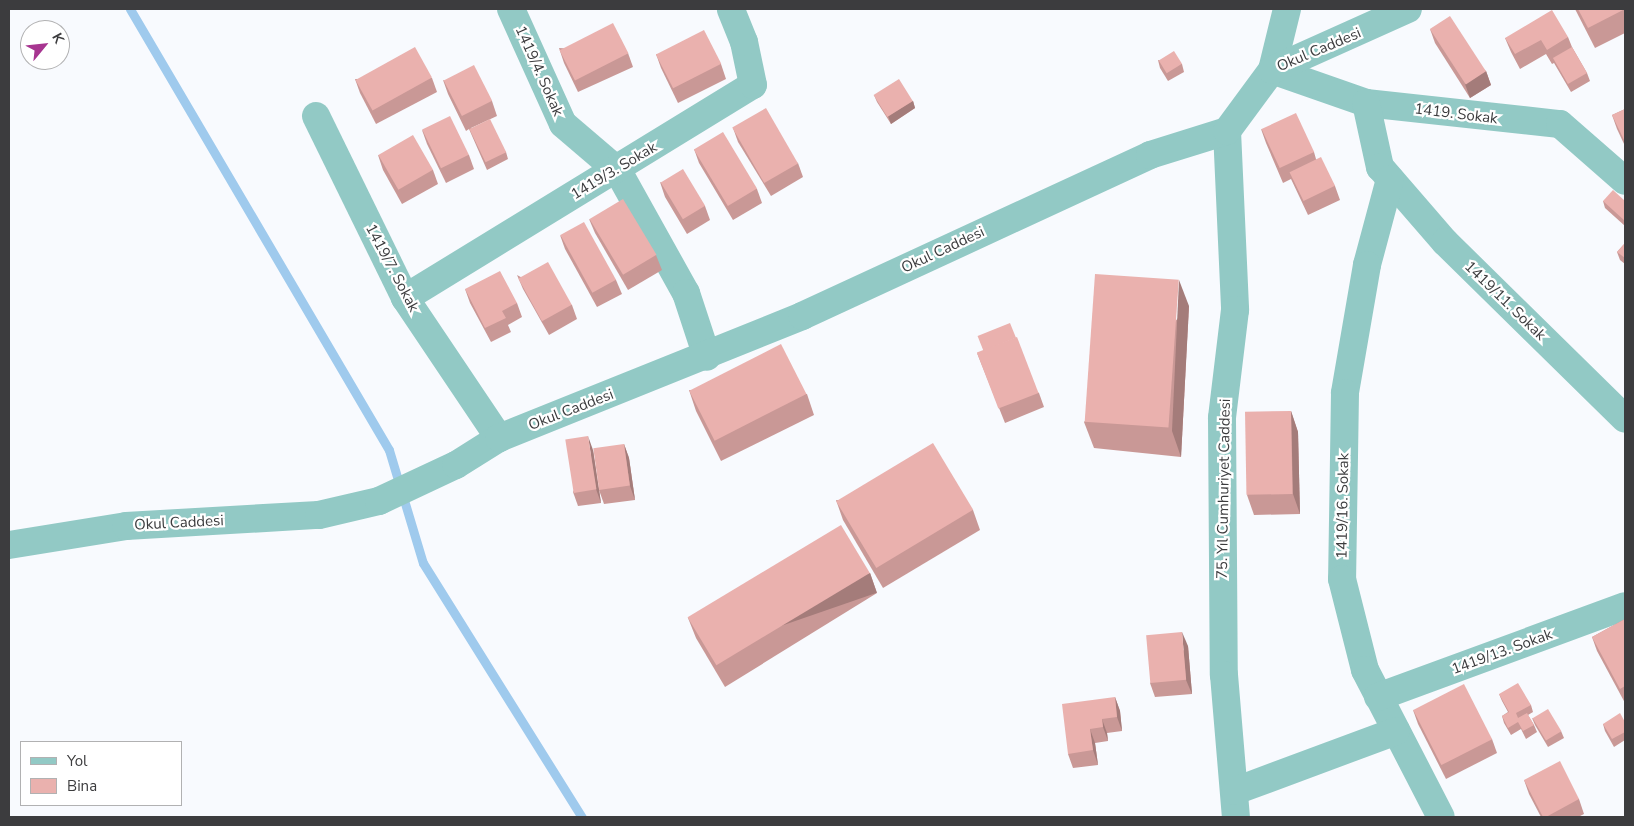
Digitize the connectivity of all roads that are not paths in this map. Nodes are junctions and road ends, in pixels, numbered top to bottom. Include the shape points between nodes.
1 (511, 9) edge
2 (731, 9) edge
3 (1287, 9) edge
4 (1408, 9) edge
5 (1272, 70) junction
6 (1366, 103) junction
7 (316, 116) dead end
8 (1226, 131) junction
9 (616, 169) junction
10 (1390, 179) junction
11 (1625, 181) edge
12 (405, 298) junction
13 (707, 357) junction
14 (1625, 419) edge
15 (499, 438) junction
16 (9, 545) edge
17 (1625, 606) edge
18 (1378, 697) junction
19 (1396, 731) junction
20 (1235, 804) edge
21 (1440, 817) edge

1 - 9 street, 1419/4. Sokak via 563,124
2 - 9 street, 1419/3. Sokak via 744,42 753,85
3 - 5 street
4 - 5 street, Okul Caddesi
5 - 6 street, 1419. Sokak
5 - 8 street, Okul Caddesi
6 - 10 street, 1419/11. Sokak via 1380,167
6 - 11 street, 1419. Sokak via 1560,124
7 - 12 street, 1419/7. Sokak
8 - 13 street, Okul Caddesi via 1150,155
8 - 20 street, 75. Yıl Cumhuriyet Caddesi via 1234,310 1222,418 1224,656
9 - 12 street, 1419/3. Sokak
9 - 13 street via 686,293
10 - 14 street, 1419/11. Sokak via 1445,242
10 - 18 street, 1419/16. Sokak via 1367,265 1345,393 1342,580 1365,670
12 - 15 street, 1419/7. Sokak
13 - 15 street, Okul Caddesi
15 - 16 street, Okul Caddesi via 456,465 379,501 319,515 126,526
17 - 18 street, 1419/13. Sokak
18 - 19 street, 1419/16. Sokak
19 - 20 street
19 - 21 street, 1419/16. Sokak

